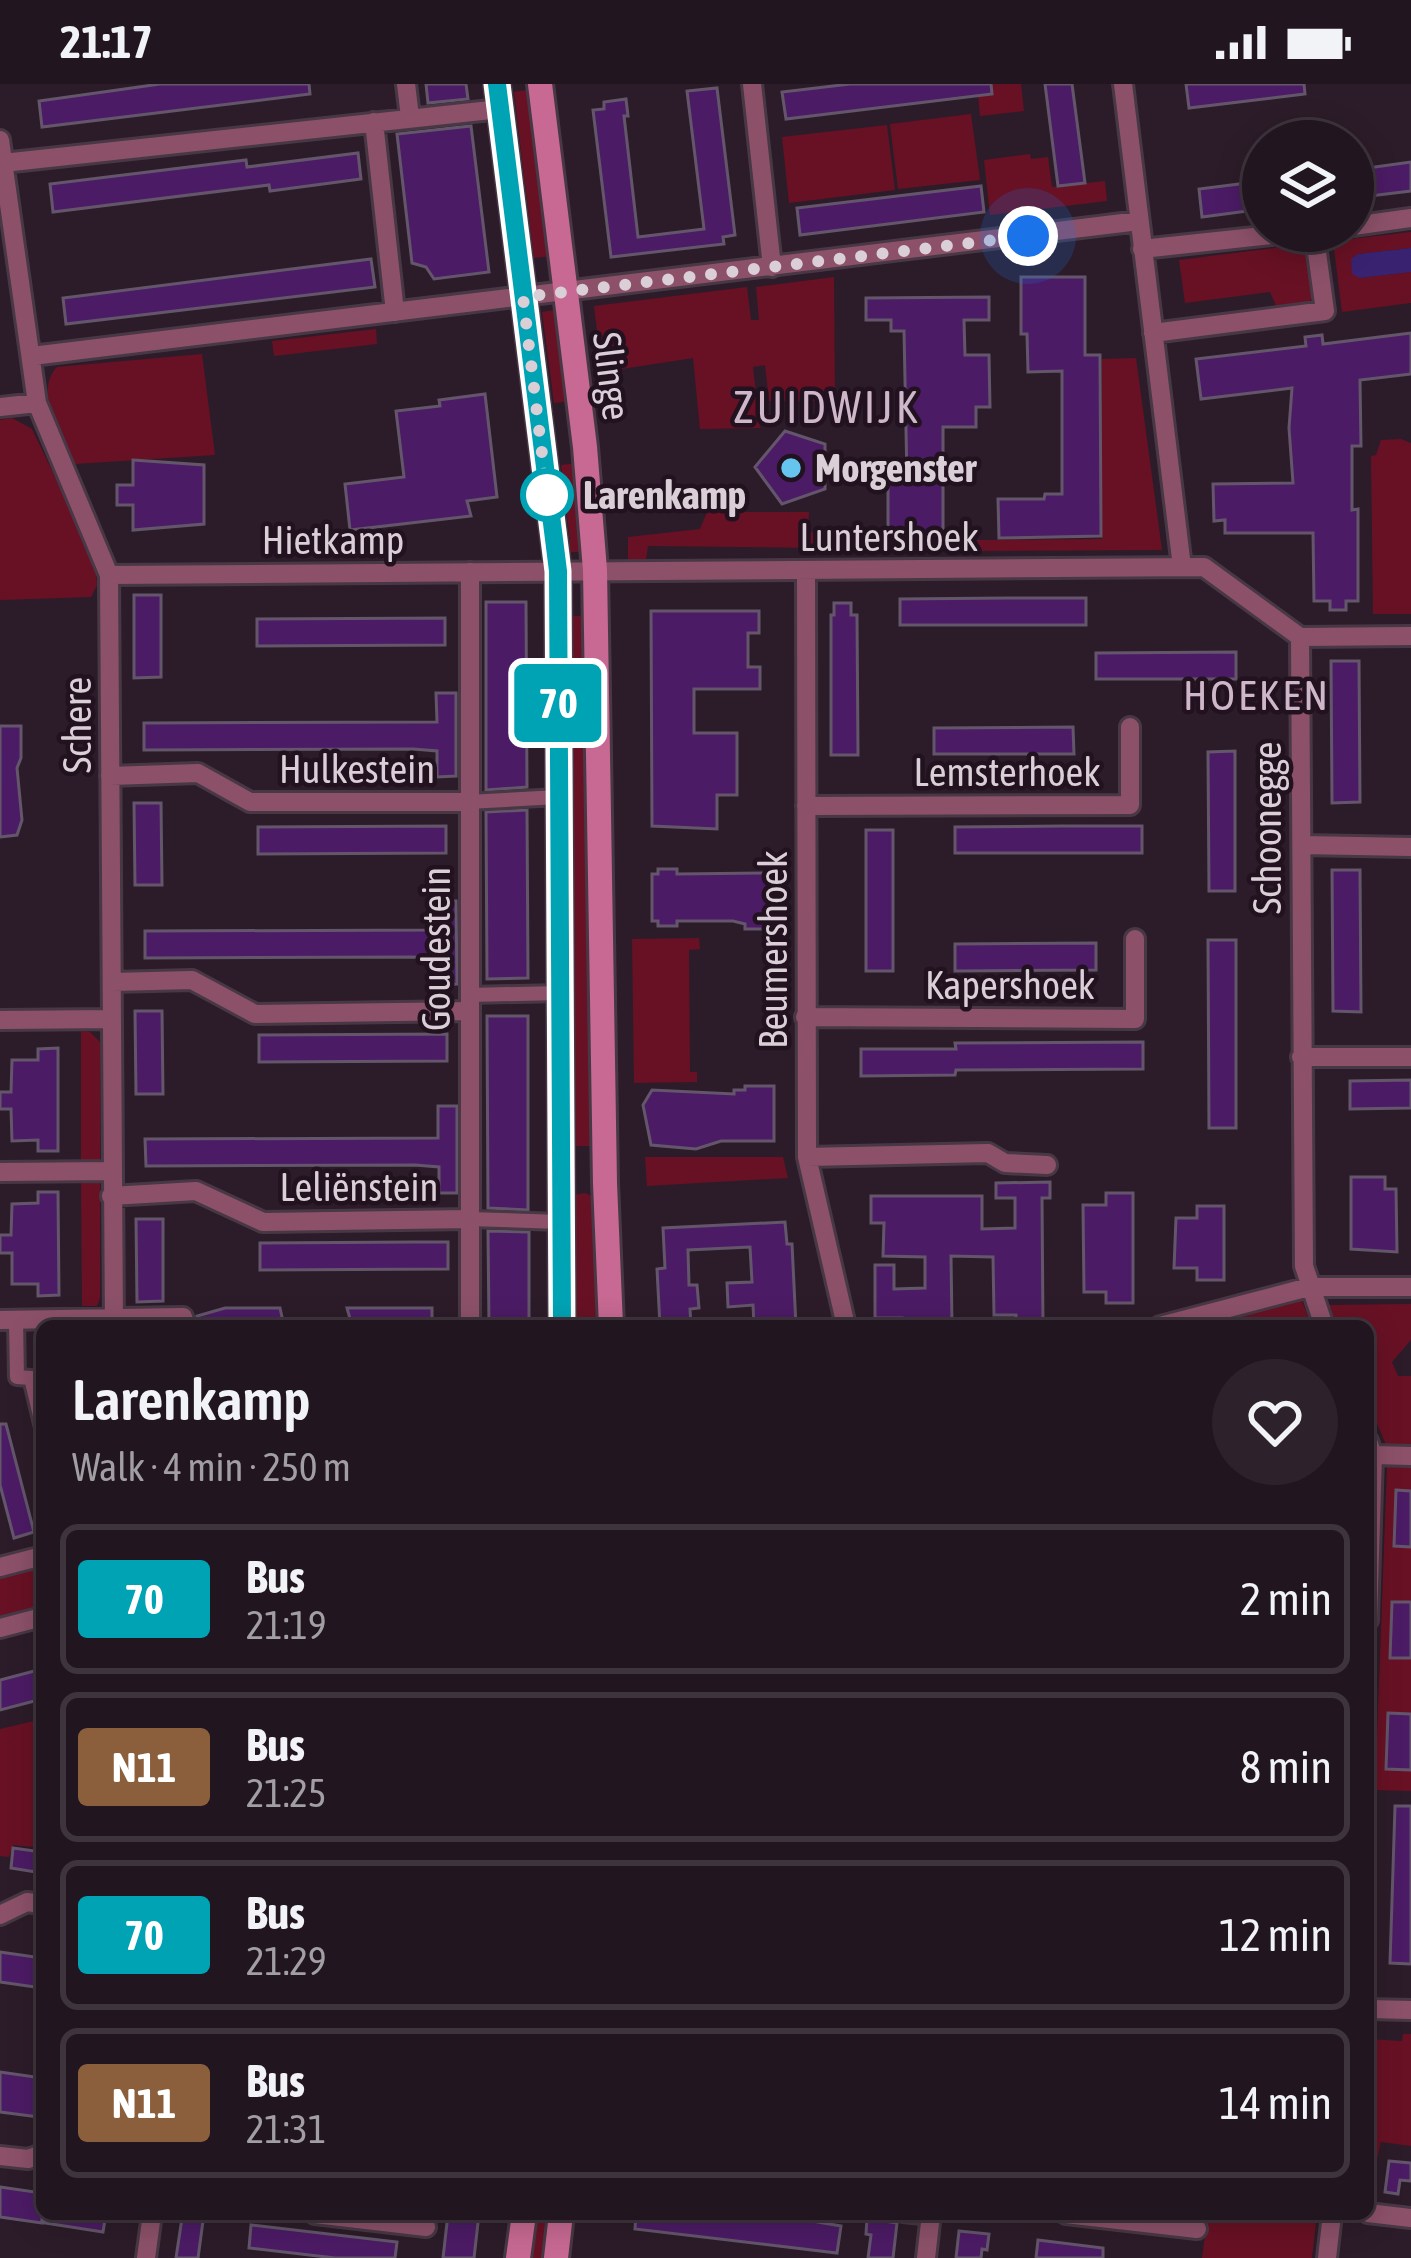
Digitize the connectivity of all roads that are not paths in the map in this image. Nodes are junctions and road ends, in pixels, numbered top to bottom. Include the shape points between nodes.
1 (406, 84) edge
2 (540, 84) edge
3 (752, 84) edge
4 (1123, 84) edge
5 (498, 96) edge
6 (410, 117) junction
7 (374, 122) junction
8 (0, 140) edge
9 (3, 163) junction
10 (1411, 218) edge
11 (1139, 221) junction
12 (1374, 223) edge
13 (1242, 238) edge
14 (1142, 249) junction
15 (1315, 252) edge
16 (772, 267) junction
17 (565, 291) junction
18 (523, 297) junction
19 (395, 312) junction
20 (1153, 333) junction
21 (32, 356) junction
22 (37, 404) junction
23 (0, 407) edge
24 (1182, 567) junction
25 (596, 570) junction
26 (806, 570) junction
27 (558, 571) junction
28 (470, 572) junction
29 (109, 574) junction
30 (1411, 636) edge
31 (1300, 637) junction
32 (1130, 727) dead end
33 (110, 776) junction
34 (558, 797) junction
35 (468, 802) junction
36 (806, 806) junction
37 (1302, 845) junction
38 (1411, 847) edge
39 (1135, 939) dead end
40 (112, 982) junction
41 (560, 993) junction
42 (469, 1003) junction
43 (806, 1017) junction
44 (112, 1019) junction
45 (0, 1020) edge
46 (1301, 1057) junction
47 (1411, 1057) edge
48 (807, 1157) junction
49 (1047, 1165) dead end
50 (111, 1171) junction
51 (0, 1172) edge
52 (561, 1183) junction
53 (604, 1183) junction
54 (111, 1196) junction
55 (470, 1219) junction
56 (561, 1222) junction
57 (1309, 1287) junction
58 (1411, 1287) edge
59 (8, 1320) edge
60 (113, 1320) edge
61 (148, 1320) edge
62 (184, 1320) edge
63 (470, 1320) edge
64 (562, 1320) edge
65 (610, 1320) edge
66 (845, 1320) edge
67 (1183, 1320) edge
68 (1322, 1320) edge
69 (36, 1399) edge
70 (1374, 1449) edge
71 (1411, 1456) edge
72 (36, 1558) edge
73 (0, 1567) edge
74 (36, 1619) edge
75 (0, 1628) edge
76 (36, 1903) edge
77 (0, 1915) edge
78 (1374, 2009) edge
79 (1411, 2010) edge
80 (0, 2156) edge
81 (36, 2156) edge
82 (1374, 2214) edge
83 (1411, 2218) edge
84 (151, 2220) edge
85 (366, 2220) edge
86 (523, 2220) edge
87 (560, 2220) edge
88 (931, 2220) edge
89 (1118, 2220) edge
90 (1331, 2220) edge
91 (426, 2227) dead end
92 (1197, 2229) dead end
93 (146, 2258) edge
94 (518, 2258) edge
95 (556, 2258) edge
96 (926, 2258) edge
97 (1327, 2258) edge

1 - 6 street
2 - 17 main road, Slinge
3 - 16 street
4 - 11 street
5 - 6 street
5 - 18 main road, Slinge
6 - 7 street
7 - 9 street
7 - 19 street
8 - 9 street, Schere
9 - 21 street, Schere
10 - 12 street
11 - 14 street
11 - 16 street
13 - 14 street
14 - 20 street
15 - 20 street via 1325,310
16 - 17 street
17 - 18 street
17 - 25 main road, Slinge
18 - 19 street
18 - 27 main road, Slinge
19 - 21 street
20 - 24 street
21 - 22 street, Schere
22 - 23 street
22 - 29 street, Schere
24 - 26 street, Luntershoek
24 - 31 street via 1204,567
25 - 26 street, Luntershoek
25 - 27 street, Luntershoek
25 - 53 main road, Slinge
26 - 36 street, Beumershoek
27 - 28 street, Hietkamp
27 - 34 main road, Slinge
28 - 29 street, Hietkamp
28 - 35 street, Goudestein
29 - 33 street, Schere
30 - 31 street
31 - 37 street, Schoonegge
32 - 36 street, Lemsterhoek via 1130,805
33 - 35 street, Hulkestein via 198,773 250,802
33 - 40 street, Schere
34 - 35 street
34 - 41 main road, Slinge
35 - 42 street, Goudestein
36 - 43 street, Beumershoek
37 - 38 street
37 - 46 street, Schoonegge
39 - 43 street, Kapershoek via 1135,1019
40 - 42 street via 192,980 255,1014
40 - 44 street, Schere
41 - 42 street
41 - 52 main road, Slinge
42 - 55 street, Goudestein
43 - 48 street, Beumershoek
44 - 45 street
44 - 50 street, Schere
46 - 47 street
46 - 57 street, Schoonegge
48 - 49 street via 988,1153 1005,1163
48 - 66 street, Beumershoek
50 - 51 street
50 - 54 street, Schere
52 - 53 main road
52 - 56 main road, Slinge
53 - 65 main road, Slinge
54 - 55 street, Leliënstein via 196,1191 263,1222
54 - 60 street, Schere
55 - 56 street
55 - 63 street, Goudestein
56 - 64 main road, Slinge
57 - 58 street
57 - 67 street
57 - 68 street, Schoonegge
59 - 69 street via 17,1377 31,1378
61 - 62 street
70 - 71 street
72 - 73 street
74 - 75 street
76 - 77 street
78 - 79 street
80 - 81 street
82 - 83 street
84 - 93 street
85 - 91 street
86 - 94 main road
87 - 95 main road
88 - 96 street
89 - 92 street
90 - 97 street

